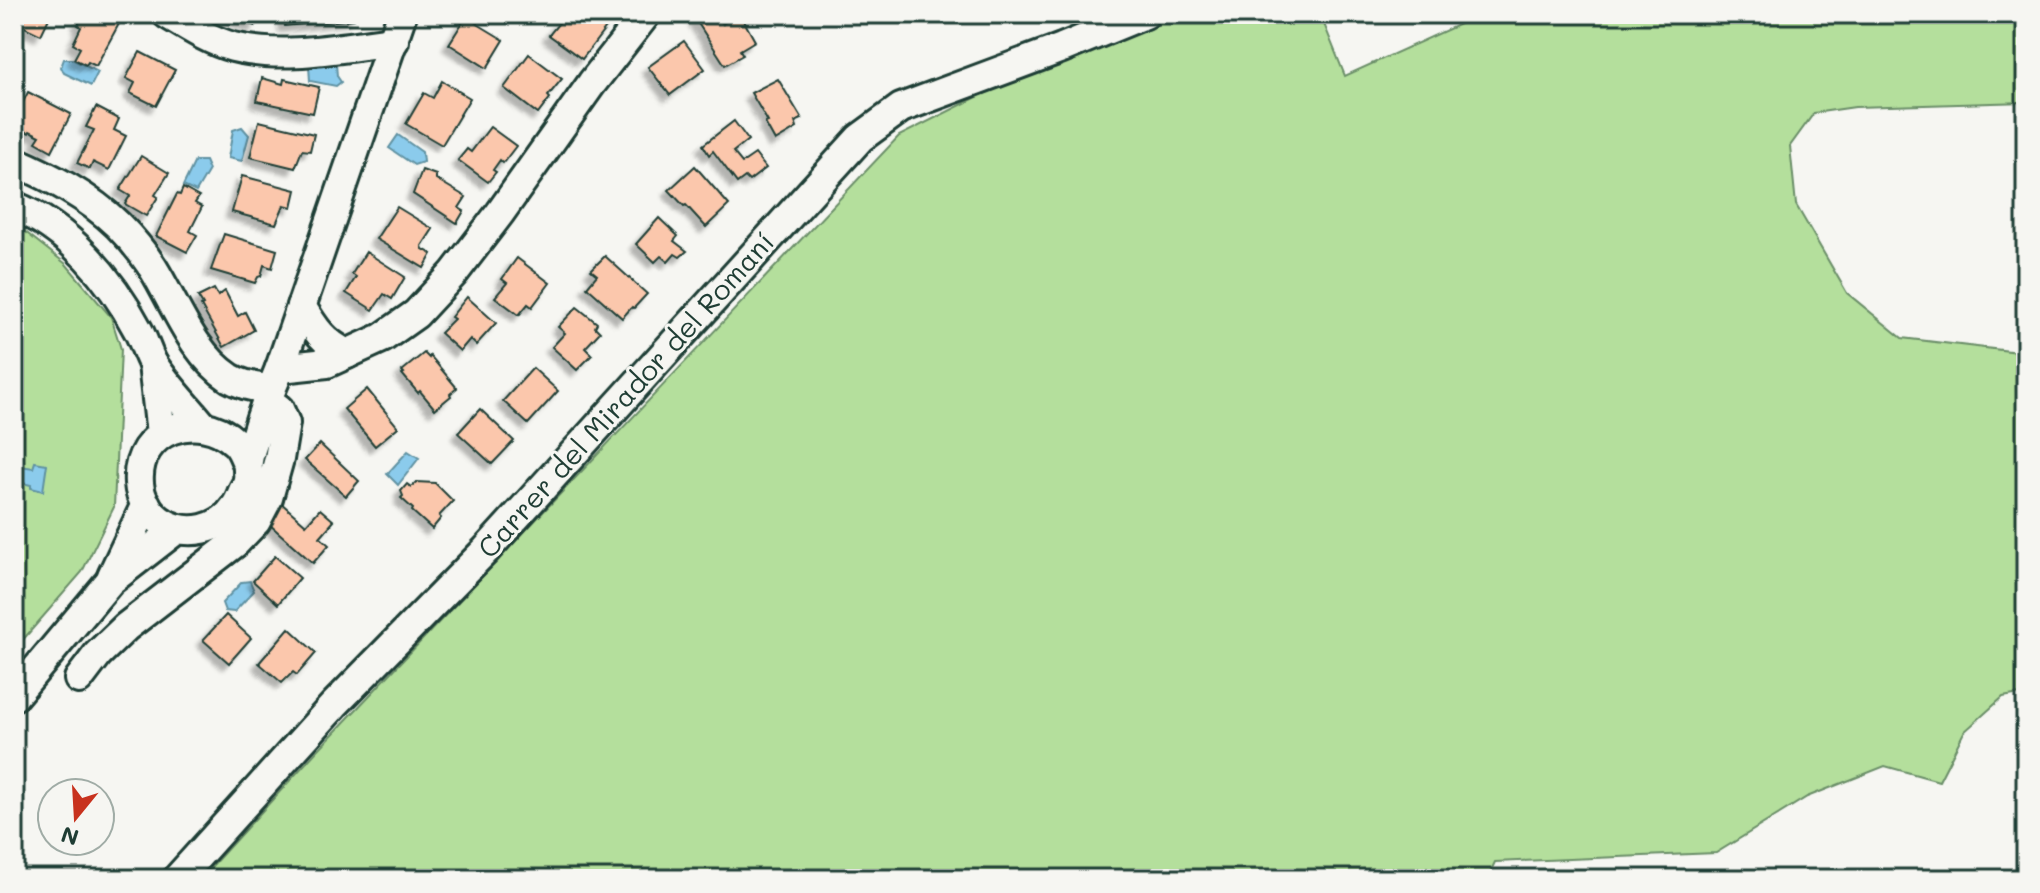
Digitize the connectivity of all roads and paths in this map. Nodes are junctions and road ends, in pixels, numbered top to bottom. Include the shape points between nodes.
1 (167, 14) edge
2 (402, 14) edge
3 (646, 14) edge
4 (1145, 14) edge
5 (394, 41) junction
6 (14, 161) edge
7 (14, 206) edge
8 (301, 306) junction
9 (347, 354) junction
10 (153, 363) junction
11 (273, 385) junction
12 (210, 429) junction
13 (161, 434) junction
14 (247, 463) junction
15 (146, 504) junction
16 (177, 529) junction
17 (110, 581) junction
18 (79, 679) dead end
19 (14, 696) edge
20 (177, 879) edge

1 - 5 street via 231,47 260,52
2 - 5 street
3 - 9 street via 454,273 416,314
4 - 20 street, Carrer del Mirador del Romaní via 901,108 860,138 486,550 334,705
5 - 8 street
6 - 11 street via 60,183 118,226 151,265 204,355 231,378 256,388
7 - 10 street via 49,225 99,271 120,298
8 - 9 street via 321,338
8 - 11 street
9 - 11 street
10 - 12 street
10 - 13 street
11 - 12 street via 244,417
11 - 14 street
11 - 18 street via 285,423 268,498 256,521 126,627
12 - 13 street via 189,425
12 - 14 street via 238,444
13 - 15 street via 142,459 140,489
14 - 16 street via 248,479 225,519 210,527
15 - 16 street
15 - 17 street
16 - 17 street
17 - 19 street

